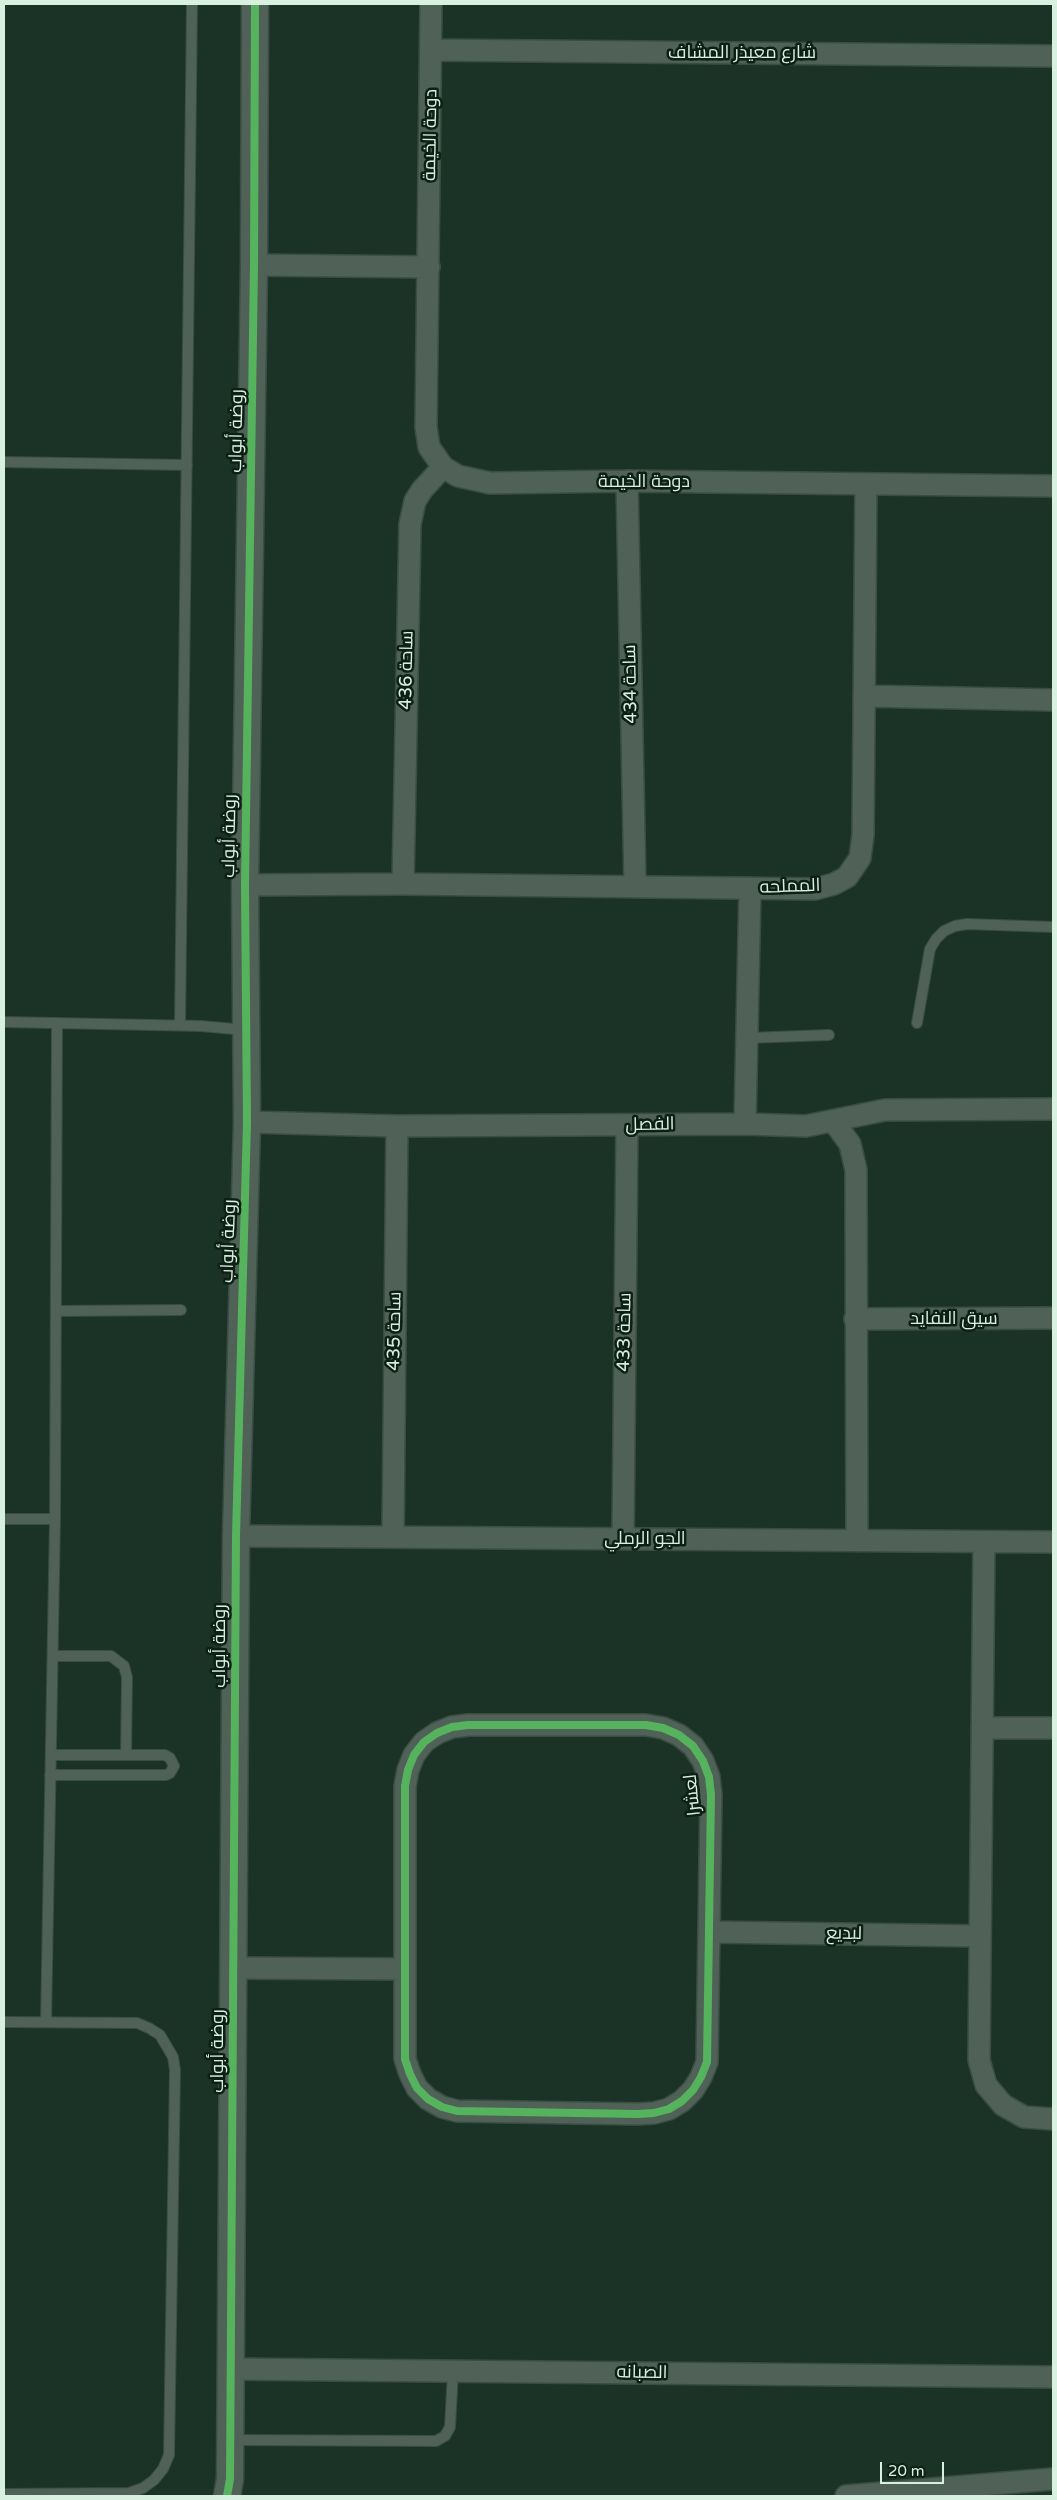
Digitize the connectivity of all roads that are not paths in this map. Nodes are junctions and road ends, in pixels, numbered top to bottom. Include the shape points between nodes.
1 (192, 4) edge
2 (255, 4) edge
3 (431, 4) edge
4 (431, 50) junction
5 (1053, 56) edge
6 (254, 266) junction
7 (429, 267) junction
8 (4, 462) edge
9 (187, 465) junction
10 (444, 467) junction
11 (627, 482) junction
12 (866, 484) junction
13 (1053, 486) edge
14 (864, 696) junction
15 (1053, 700) edge
16 (403, 884) junction
17 (244, 885) junction
18 (635, 886) junction
19 (750, 888) junction
20 (1053, 927) edge
21 (4, 1022) edge
22 (57, 1023) junction
23 (916, 1023) dead end
24 (180, 1025) junction
25 (246, 1030) junction
26 (829, 1035) dead end
27 (747, 1038) junction
28 (1052, 1109) dead end
29 (247, 1122) junction
30 (834, 1122) junction
31 (745, 1124) junction
32 (397, 1126) junction
33 (627, 1126) junction
34 (181, 1310) dead end
35 (56, 1311) junction
36 (1053, 1318) edge
37 (855, 1319) junction
38 (4, 1519) edge
39 (55, 1519) junction
40 (236, 1536) junction
41 (393, 1537) junction
42 (623, 1539) junction
43 (858, 1541) junction
44 (984, 1542) junction
45 (1053, 1542) edge
46 (53, 1656) junction
47 (982, 1728) junction
48 (1053, 1728) edge
49 (126, 1755) junction
50 (51, 1756) junction
51 (50, 1775) junction
52 (709, 1932) junction
53 (980, 1936) junction
54 (233, 1968) junction
55 (405, 1969) junction
56 (4, 2022) edge
57 (46, 2022) junction
58 (1053, 2119) edge
59 (230, 2370) junction
60 (453, 2372) junction
61 (1053, 2377) edge
62 (230, 2440) junction
63 (1053, 2478) edge
64 (230, 2491) edge
65 (4, 2494) edge
66 (846, 2496) edge

1 - 9 lane
2 - 6 street, روضة أبواب
3 - 4 street, دوحة الخيمة
4 - 5 street, شارع معيذر المشاف
4 - 7 street, دوحة الخيمة
6 - 7 street
6 - 17 street, روضة أبواب
7 - 10 street, دوحة الخيمة via 426,426 429,447
8 - 9 lane
9 - 24 lane
10 - 11 street, دوحة الخيمة via 458,476 490,483
10 - 16 street, ساحة 436 via 422,490 412,512
11 - 12 street, دوحة الخيمة
11 - 18 street, ساحة 434
12 - 13 street, دوحة الخيمة
12 - 14 street, المملحه
14 - 15 street
14 - 19 street, المملحه via 863,841 860,858 848,877 834,884 815,889
16 - 17 street, المملحه
16 - 18 street, المملحه
17 - 25 street, روضة أبواب
18 - 19 street, المملحه
19 - 27 street
20 - 23 lane via 966,924 944,931 930,949
21 - 22 lane
22 - 24 lane
22 - 35 lane
24 - 25 lane
25 - 29 street, روضة أبواب
26 - 27 lane
27 - 31 street
28 - 30 street, الفصل via 885,1110
29 - 32 street, الفصل
29 - 40 street, روضة أبواب
30 - 31 street, الفصل via 806,1126
30 - 37 street via 850,1144 856,1170
31 - 33 street, الفصل
32 - 33 street, الفصل
32 - 41 street, ساحة 435
33 - 42 street, ساحة 433
34 - 35 lane
35 - 39 lane
36 - 37 street, سيق النفايد
37 - 43 street
38 - 39 lane
39 - 46 lane
40 - 41 street, الجو الرملي
40 - 54 street, روضة أبواب
41 - 42 street, الجو الرملي
42 - 43 street, الجو الرملي
43 - 44 street, الجو الرملي
44 - 45 street, الجو الرملي
44 - 47 street
46 - 49 lane via 111,1656 124,1666 127,1677
46 - 50 lane
47 - 48 street
47 - 53 street
49 - 50 lane
49 - 51 lane via 164,1755 174,1766 166,1775
50 - 51 lane
51 - 57 lane
52 - 53 street, لبديع
52 - 55 street, لعشرا via 707,2062 697,2083 682,2101 654,2113 457,2111 428,2099 417,2088 405,2059
52 - 55 street, لعشرا via 709,1778 698,1754 680,1735 646,1725 452,1726 424,1742 408,1770 405,1786
53 - 58 street via 981,2073 1002,2105 1024,2117
54 - 55 street
54 - 59 street, روضة أبواب
56 - 57 lane
57 - 65 lane via 137,2023 160,2035 173,2058 170,2441 166,2462 154,2480 129,2493
59 - 60 street, الصبانه
59 - 62 street, روضة أبواب
60 - 61 street, الصبانه
60 - 62 lane via 450,2427 445,2436 436,2441
62 - 64 street, روضة أبواب
63 - 66 street

